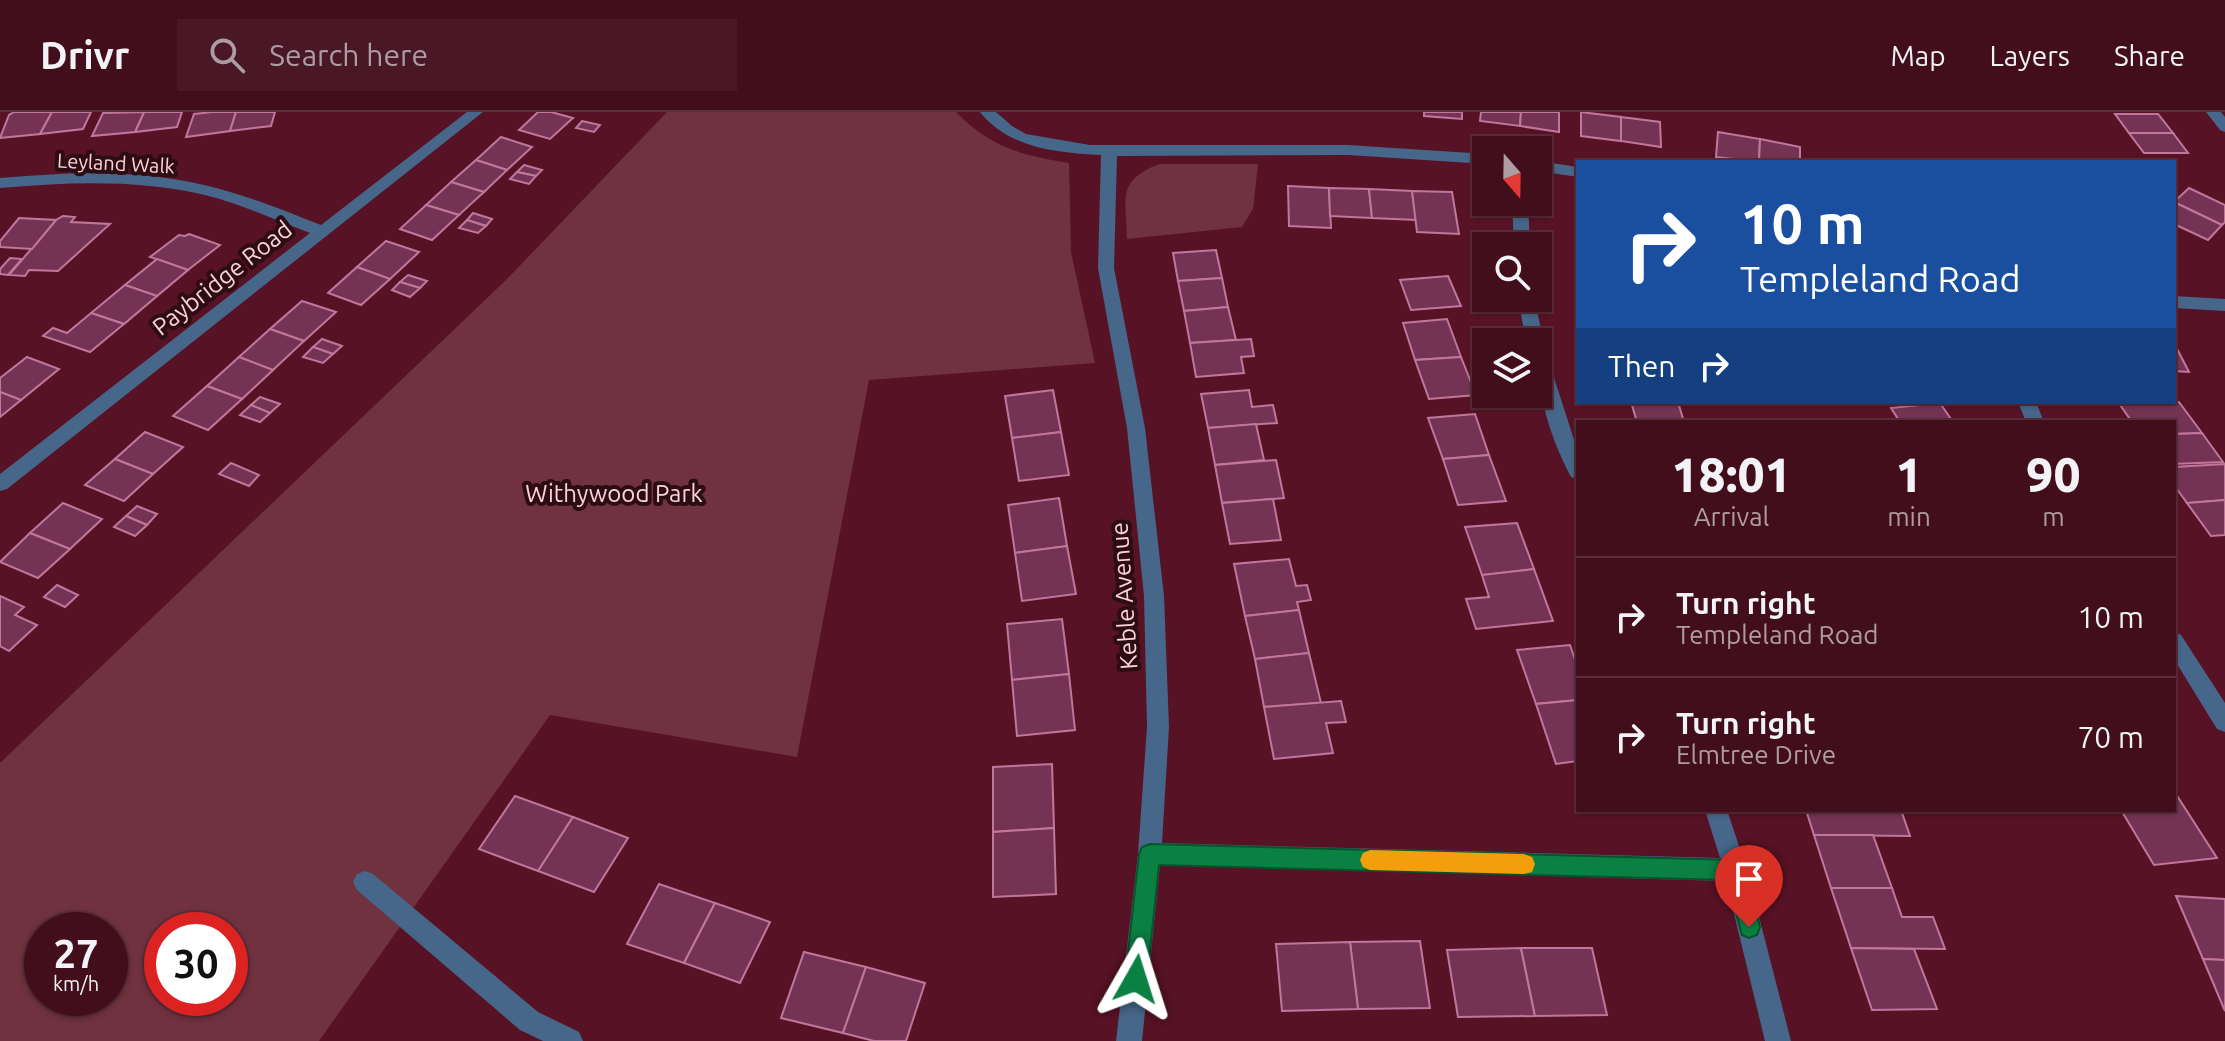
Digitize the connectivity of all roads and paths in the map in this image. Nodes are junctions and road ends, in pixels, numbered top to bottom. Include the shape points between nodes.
1 (476, 112) edge
2 (987, 112) edge
3 (2213, 112) edge
4 (2225, 127) edge
5 (1109, 150) junction
6 (1472, 158) edge
7 (1552, 168) edge
8 (1576, 172) edge
9 (0, 183) edge
10 (320, 231) junction
11 (2176, 302) edge
12 (2225, 305) edge
13 (1552, 403) edge
14 (1576, 468) edge
15 (0, 484) edge
16 (2176, 644) edge
17 (2225, 722) edge
18 (1717, 812) edge
19 (1150, 854) junction
20 (1735, 870) junction
21 (365, 882) dead end
22 (570, 1041) edge
23 (1129, 1041) edge
24 (1778, 1041) edge

1 - 10 street, Paybridge Road
2 - 5 street via 1021,137
3 - 4 street
5 - 6 street via 1356,149
5 - 19 street, Keble Avenue via 1106,268 1136,428 1154,596 1158,727
7 - 8 street
9 - 10 street, Leyland Walk via 104,179 187,186
10 - 15 street, Paybridge Road
11 - 12 street
13 - 14 street
16 - 17 street
18 - 20 street
19 - 20 street
19 - 23 street, Keble Avenue
20 - 24 street
21 - 22 street via 529,1021

